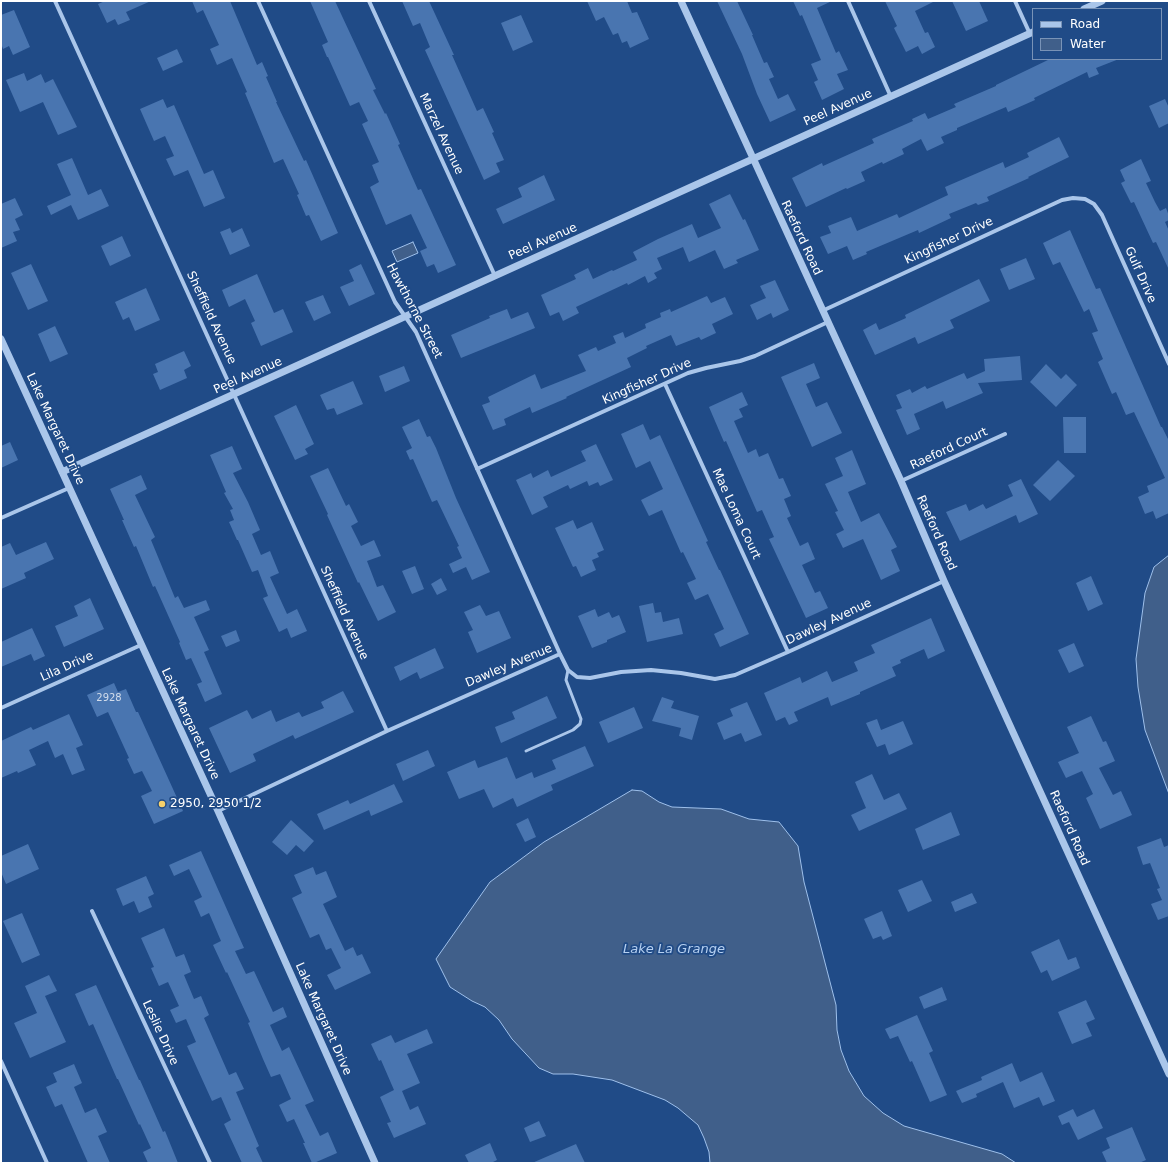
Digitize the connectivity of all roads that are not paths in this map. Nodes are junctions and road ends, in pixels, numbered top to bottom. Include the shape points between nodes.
1 (55, 1) edge
2 (258, 1) edge
3 (369, 1) edge
4 (681, 1) edge
5 (848, 1) edge
6 (1015, 1) edge
7 (1102, 1) edge
8 (1086, 8) edge
9 (1032, 33) edge
10 (891, 96) junction
11 (753, 159) junction
12 (1086, 198) joint
13 (495, 276) junction
14 (822, 311) junction
15 (406, 317) junction
16 (828, 322) junction
17 (1, 339) edge
18 (1169, 364) edge
19 (666, 384) junction
20 (234, 394) junction
21 (1005, 434) dead end
22 (477, 469) junction
23 (62, 472) junction
24 (901, 482) junction
25 (69, 488) junction
26 (1, 518) edge
27 (944, 581) junction
28 (141, 645) junction
29 (788, 652) junction
30 (560, 654) junction
31 (568, 670) junction
32 (1, 708) edge
33 (387, 731) junction
34 (526, 751) dead end
35 (218, 811) junction
36 (92, 910) dead end
37 (1, 1060) edge
38 (1169, 1074) edge
39 (47, 1163) edge
40 (210, 1163) edge
41 (375, 1163) edge

1 - 20 street, Sheffield Avenue
2 - 15 street, Hawthorne Street via 395,302
3 - 13 street, Marzel Avenue
4 - 11 street, Raeford Road
5 - 10 street
6 - 9 street
7 - 8 street
9 - 10 street, Peel Avenue
10 - 11 street, Peel Avenue
11 - 13 street, Peel Avenue
11 - 14 street, Raeford Road
12 - 14 street, Kingfisher Drive via 1062,200
12 - 18 street, Gulf Drive via 1102,216
13 - 15 street, Peel Avenue
14 - 16 street, Raeford Road
15 - 20 street, Peel Avenue
15 - 22 street, Hawthorne Street via 416,332
16 - 19 street, Kingfisher Drive via 740,362 706,368
16 - 24 street, Raeford Road
17 - 23 street, Lake Margaret Drive
19 - 22 street, Kingfisher Drive
19 - 29 street, Mae Loma Court
20 - 23 street, Peel Avenue
20 - 33 street, Sheffield Avenue
21 - 24 street, Raeford Court
22 - 30 street, Hawthorne Street
23 - 25 street, Lake Margaret Drive
24 - 27 street, Raeford Road
25 - 26 street
25 - 28 street, Lake Margaret Drive
27 - 29 street, Dawley Avenue
27 - 38 street, Raeford Road
28 - 32 street, Lila Drive
28 - 35 street, Lake Margaret Drive
29 - 31 street, Dawley Avenue via 735,675 715,679 650,670 590,678 577,677
30 - 31 street, Dawley Avenue
30 - 33 street, Dawley Avenue
31 - 34 lane via 566,680 581,719 580,724 573,730
33 - 35 street, Dawley Avenue
35 - 41 street, Lake Margaret Drive
36 - 40 street, Leslie Drive
37 - 39 street

